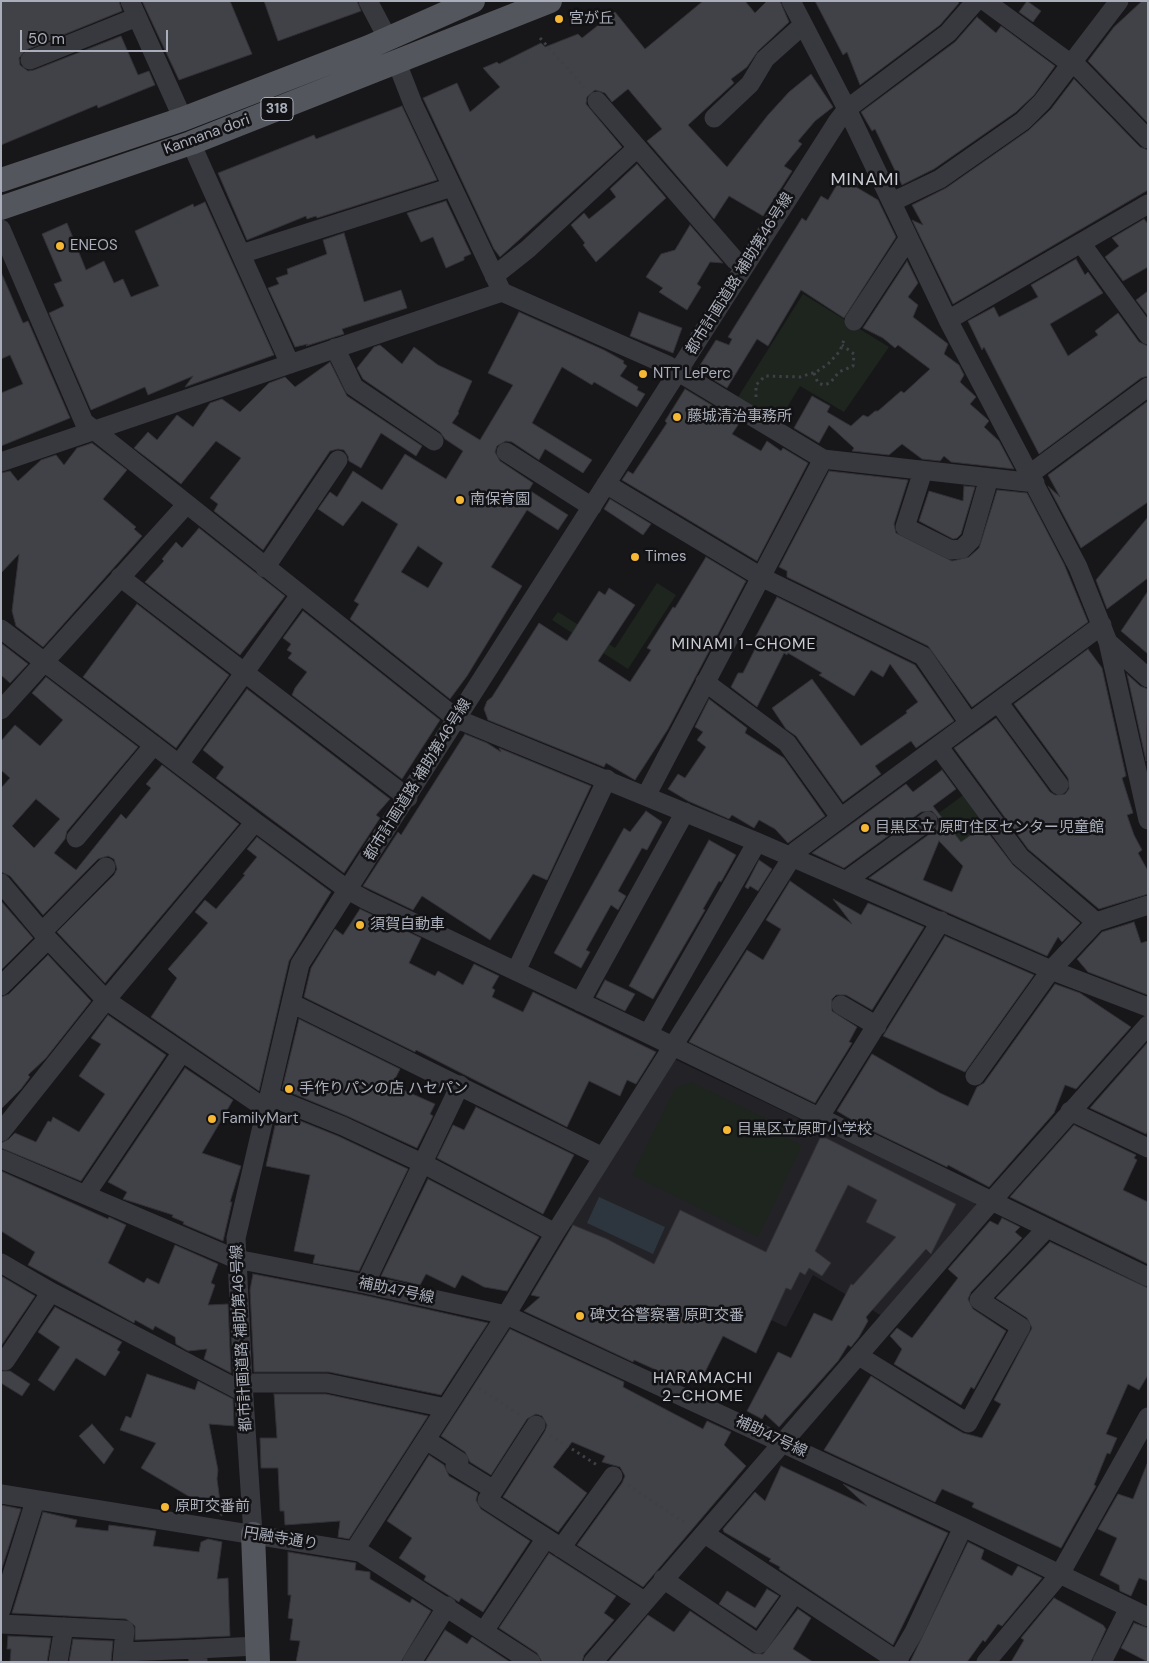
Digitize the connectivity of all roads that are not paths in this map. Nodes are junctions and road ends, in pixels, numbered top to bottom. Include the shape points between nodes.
1 (368, 1) edge
2 (473, 1) edge
3 (550, 1) edge
4 (791, 1) edge
5 (976, 1) edge
6 (985, 1) edge
7 (1118, 1) edge
8 (133, 9) edge
9 (803, 25) junction
10 (388, 39) junction
11 (30, 60) dead end
12 (1072, 62) junction
13 (397, 63) junction
14 (597, 101) road end
15 (847, 110) junction
16 (183, 118) junction
17 (714, 118) dead end
18 (1148, 139) edge
19 (191, 142) junction
20 (637, 148) junction
21 (1, 180) edge
22 (452, 187) junction
23 (892, 202) junction
24 (1148, 204) edge
25 (1, 208) edge
26 (1, 230) edge
27 (908, 239) junction
28 (1080, 243) junction
29 (241, 254) junction
30 (744, 266) junction
31 (498, 284) junction
32 (948, 320) junction
33 (854, 321) road end
34 (1148, 335) edge
35 (335, 348) junction
36 (290, 364) junction
37 (678, 373) junction
38 (1148, 386) edge
39 (93, 430) junction
40 (434, 441) dead end
41 (506, 452) dead end
42 (823, 459) junction
43 (338, 460) dead end
44 (1, 462) edge
45 (923, 471) junction
46 (989, 478) junction
47 (1032, 478) junction
48 (606, 484) junction
49 (186, 505) junction
50 (592, 507) junction
51 (265, 568) junction
52 (120, 577) junction
53 (761, 577) junction
54 (300, 595) junction
55 (1, 629) edge
56 (1105, 634) junction
57 (45, 662) junction
58 (245, 672) junction
59 (1148, 678) edge
60 (705, 682) junction
61 (998, 702) junction
62 (1, 710) edge
63 (457, 719) junction
64 (970, 723) junction
65 (154, 745) junction
66 (938, 746) junction
67 (179, 764) junction
68 (607, 779) junction
69 (1059, 784) dead end
70 (646, 796) junction
71 (408, 798) junction
72 (685, 812) junction
73 (840, 817) junction
74 (1148, 820) edge
75 (928, 821) dead end
76 (255, 822) junction
77 (76, 838) dead end
78 (757, 842) junction
79 (792, 856) junction
80 (106, 867) dead end
81 (849, 881) junction
82 (1, 883) edge
83 (348, 890) junction
84 (1148, 905) edge
85 (941, 921) junction
86 (1096, 922) junction
87 (45, 935) junction
88 (1051, 970) junction
89 (516, 971) junction
90 (1, 986) edge
91 (106, 1000) junction
92 (580, 1002) junction
93 (291, 1003) junction
94 (841, 1005) dead end
95 (1148, 1007) edge
96 (1148, 1025) edge
97 (877, 1026) junction
98 (648, 1034) junction
99 (672, 1046) junction
100 (182, 1052) junction
101 (975, 1076) dead end
102 (460, 1085) junction
103 (268, 1103) junction
104 (1070, 1111) junction
105 (819, 1118) junction
106 (1, 1132) edge
107 (1148, 1148) edge
108 (603, 1157) junction
109 (1, 1159) edge
110 (422, 1163) junction
111 (86, 1194) junction
112 (991, 1201) junction
113 (1046, 1229) junction
114 (555, 1233) junction
115 (236, 1259) junction
116 (1, 1263) edge
117 (1148, 1277) edge
118 (365, 1284) junction
119 (51, 1292) junction
120 (506, 1315) junction
121 (859, 1356) junction
122 (5, 1361) dead end
123 (243, 1388) junction
124 (446, 1408) junction
125 (1148, 1417) edge
126 (536, 1425) road end
127 (426, 1440) junction
128 (784, 1443) junction
129 (613, 1476) road end
130 (494, 1490) junction
131 (1, 1494) edge
132 (35, 1501) junction
133 (963, 1527) junction
134 (253, 1534) junction
135 (705, 1534) junction
136 (554, 1543) junction
137 (354, 1551) junction
138 (1060, 1574) junction
139 (663, 1579) junction
140 (794, 1594) junction
141 (644, 1601) junction
142 (447, 1606) junction
143 (1129, 1608) junction
144 (1, 1610) edge
145 (1148, 1618) edge
146 (1, 1624) edge
147 (64, 1627) junction
148 (484, 1631) junction
149 (257, 1654) edge
150 (198, 1655) edge
151 (122, 1657) edge
152 (898, 1661) edge
153 (58, 1662) edge
154 (412, 1662) edge
155 (531, 1662) edge
156 (593, 1662) edge
157 (986, 1662) edge
158 (1102, 1662) edge

1 - 10 street
2 - 10 main road, Kannana dori / 318
3 - 13 main road, Kannana dori / 318
4 - 9 street
5 - 15 street, 都市計画道路 補助第46号線 via 948,33
6 - 12 street
7 - 12 street
8 - 11 street
8 - 16 street
9 - 15 street
9 - 17 street via 765,59 750,84
10 - 16 main road, Kannana dori / 318
12 - 18 street
12 - 23 street via 1042,102 1022,120 940,179
13 - 19 main road, Kannana dori / 318
13 - 22 street
14 - 20 street
15 - 23 street
15 - 30 street, 都市計画道路 補助第46号線
16 - 21 main road, Kannana dori / 318
19 - 25 main road, Kannana dori / 318
19 - 29 street
20 - 30 street via 735,260
20 - 31 street via 528,249
22 - 29 street
22 - 31 street
23 - 27 street
24 - 28 street
26 - 39 street via 84,422
27 - 32 street
27 - 33 street
28 - 32 street
28 - 34 street
29 - 36 street
30 - 37 street, 都市計画道路 補助第46号線
31 - 35 street
31 - 37 street
32 - 47 street
35 - 36 street
35 - 40 street via 354,387
36 - 39 street
37 - 42 street
37 - 48 street, 都市計画道路 補助第46号線
38 - 47 street
39 - 44 street
39 - 49 street
41 - 50 street
42 - 45 street
42 - 53 street
43 - 51 street
45 - 46 street
45 - 46 street via 905,527 950,550 962,548 971,540
46 - 47 street
47 - 56 street via 1078,567
48 - 50 street, 都市計画道路 補助第46号線
48 - 53 street
49 - 51 street
49 - 52 street
50 - 63 street, 都市計画道路 補助第46号線
51 - 54 street
52 - 57 street
52 - 58 street
53 - 60 street
53 - 64 street via 923,656
54 - 58 street
54 - 63 street
55 - 57 street
56 - 59 street
56 - 61 street
56 - 74 street
57 - 62 street
57 - 65 street
58 - 67 street
58 - 71 street
60 - 70 street
60 - 73 street via 787,743
61 - 64 street
61 - 69 street
63 - 68 street
63 - 71 street, 都市計画道路 補助第46号線
64 - 66 street
65 - 67 street
65 - 77 street
66 - 73 street
66 - 86 street via 1020,858
67 - 76 street
68 - 70 street
68 - 89 street
70 - 72 street
71 - 83 street, 都市計画道路 補助第46号線
72 - 78 street
72 - 92 street
73 - 79 street
75 - 81 street
76 - 83 street
76 - 91 street
78 - 79 street
78 - 98 street
79 - 81 street
79 - 99 street
80 - 87 street
81 - 85 street
82 - 87 street
83 - 89 street
83 - 93 street, 都市計画道路 補助第46号線 via 300,964
84 - 86 street
85 - 88 street
85 - 97 street
86 - 88 street
87 - 90 street
87 - 91 street
88 - 95 street
88 - 101 street
89 - 92 street
91 - 100 street
91 - 106 street
92 - 98 street
93 - 102 street
93 - 103 street, 都市計画道路 補助第46号線
94 - 97 street
96 - 104 street
97 - 105 street
98 - 99 street
99 - 105 street
99 - 108 street
100 - 103 street
100 - 111 street
102 - 108 street
102 - 110 street
103 - 110 street via 342,1126
103 - 115 street, 都市計画道路 補助第46号線 via 236,1238
104 - 107 street
104 - 112 street
105 - 112 street
108 - 114 street
109 - 111 street, 補助47号線
110 - 114 street
110 - 118 street
111 - 115 street, 補助47号線
112 - 113 street
112 - 121 street
113 - 117 street
113 - 121 street via 979,1300 1021,1328 968,1423
114 - 120 street
115 - 118 street, 補助47号線
115 - 123 street, 都市計画道路 補助第46号線
116 - 119 street
118 - 120 street, 補助47号線
119 - 122 street
119 - 123 street
120 - 124 street
120 - 128 street, 補助47号線
121 - 128 street
123 - 124 street via 327,1383
123 - 134 street, 都市計画道路 補助第46号線
124 - 127 street
125 - 138 street
126 - 130 street
127 - 130 street via 459,1461 455,1466
127 - 137 street
128 - 133 street, 補助47号線
128 - 135 street
129 - 136 street
130 - 136 street via 487,1500
131 - 132 street, 円融寺通り
132 - 134 street, 円融寺通り
132 - 144 street
133 - 138 street, 補助47号線
133 - 152 street
134 - 137 street, 円融寺通り
134 - 149 main road
135 - 139 street
135 - 140 street
136 - 141 street
136 - 148 street
137 - 142 street, 円融寺通り
138 - 143 street, 補助47号線
138 - 157 street
139 - 140 street via 759,1644
139 - 141 street
140 - 152 street
141 - 156 street
142 - 148 street, 円融寺通り
142 - 154 street
143 - 145 street, 補助47号線
143 - 158 street
146 - 147 street
147 - 151 street via 125,1630
147 - 153 street
148 - 155 street, 円融寺通り
149 - 150 street
150 - 151 street

